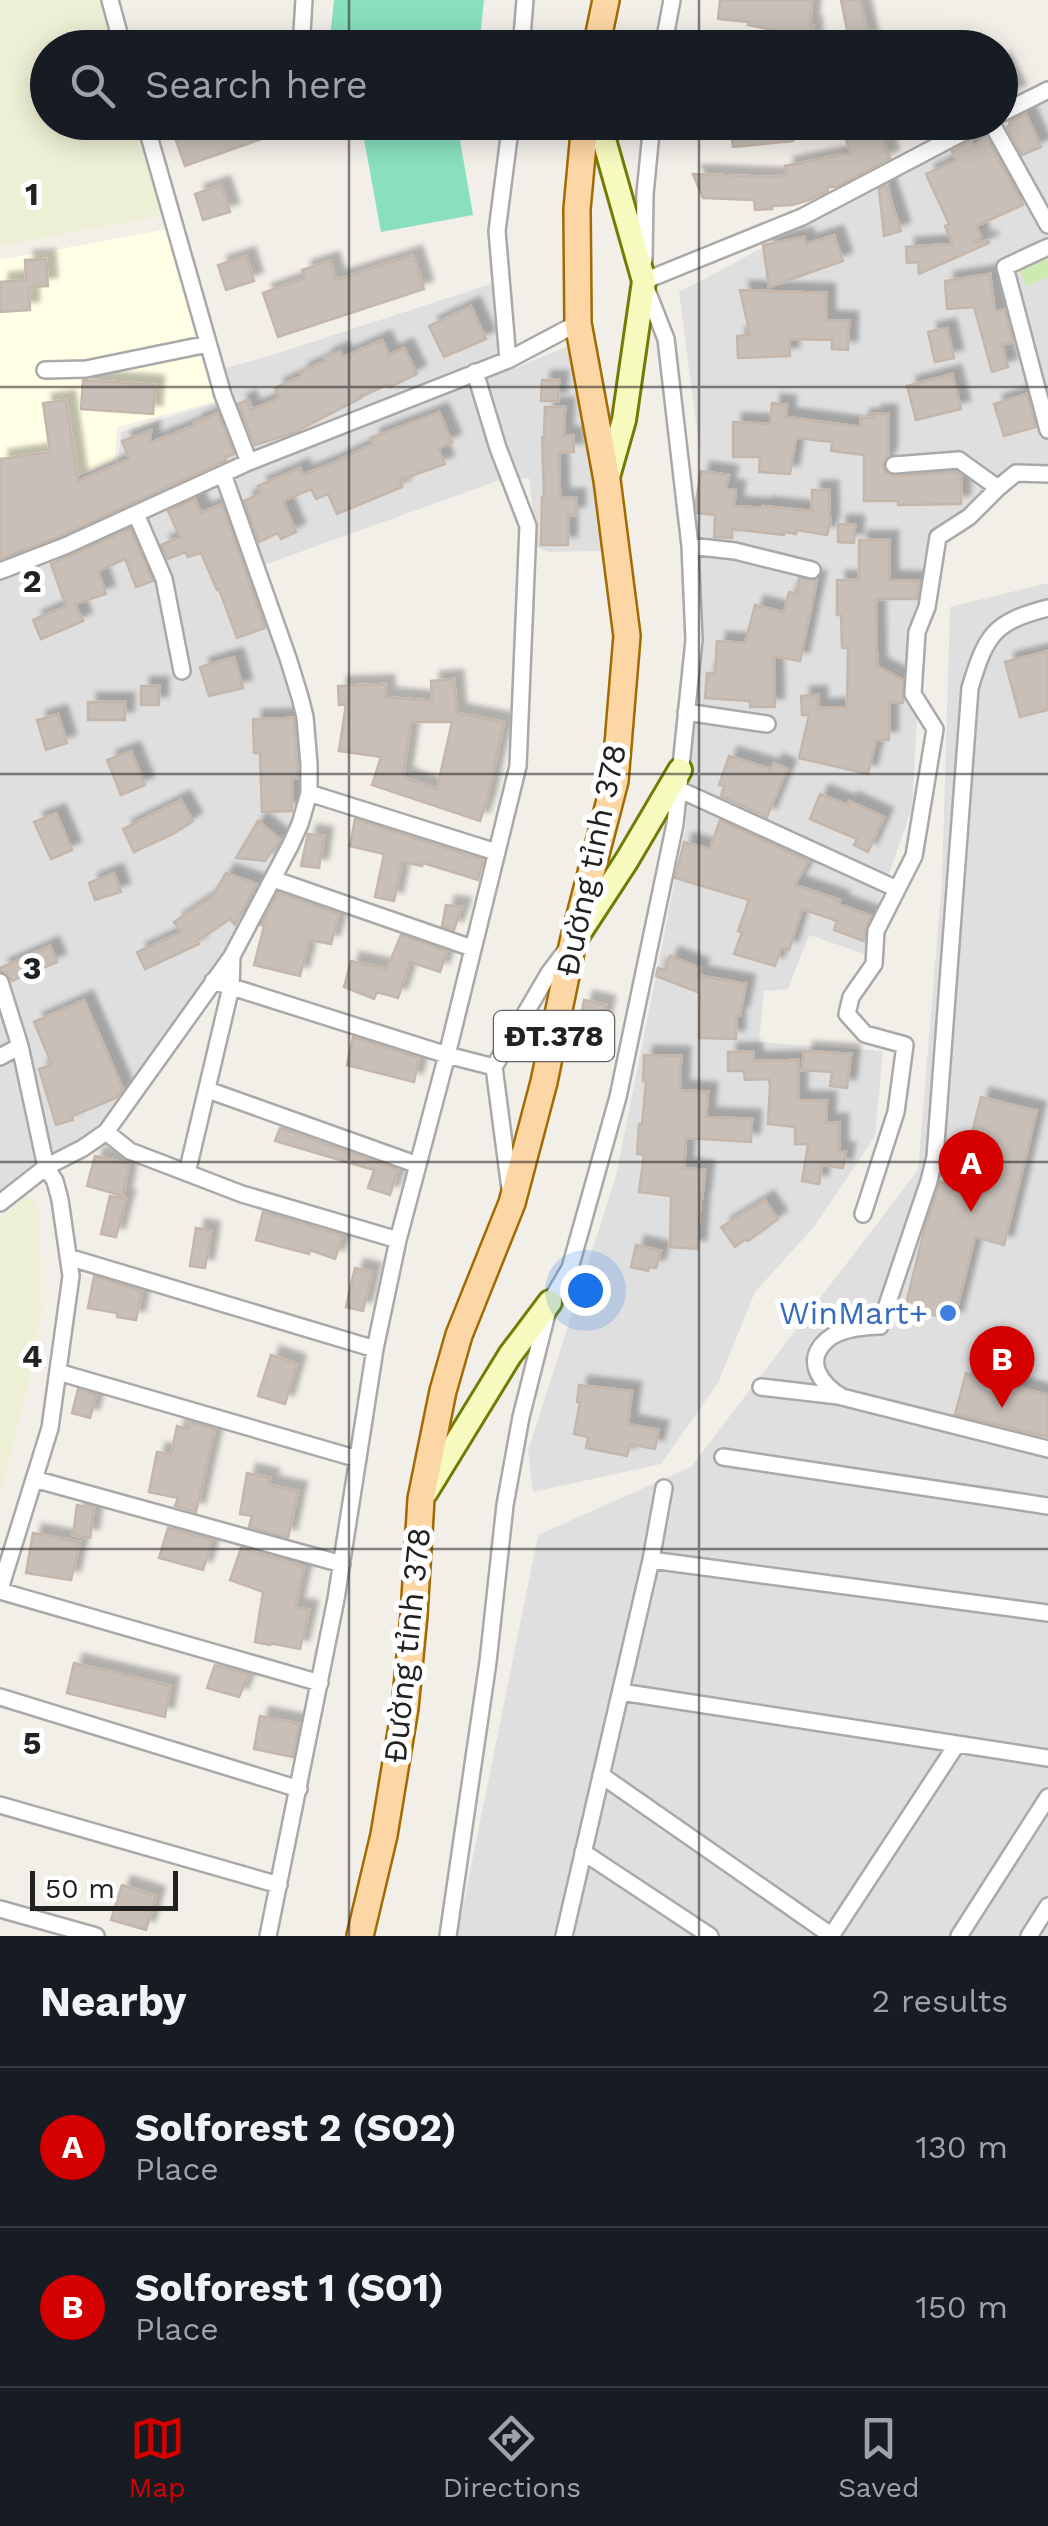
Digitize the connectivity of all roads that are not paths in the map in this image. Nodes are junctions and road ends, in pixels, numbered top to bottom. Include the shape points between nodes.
1 (110, 0) edge
2 (304, 0) edge
3 (524, 0) edge
4 (606, 0) edge
5 (672, 0) edge
6 (119, 30) edge
7 (302, 30) edge
8 (522, 30) edge
9 (600, 30) edge
10 (666, 30) edge
11 (1048, 90) edge
12 (1018, 105) edge
13 (152, 140) edge
14 (509, 140) edge
15 (583, 140) edge
16 (604, 140) edge
17 (650, 140) edge
18 (949, 140) edge
19 (1001, 140) edge
20 (1048, 225) edge
21 (1048, 246) edge
22 (644, 281) junction
23 (578, 323) junction
24 (208, 344) junction
25 (508, 360) junction
26 (44, 370) dead end
27 (475, 372) junction
28 (1048, 430) edge
29 (249, 462) junction
30 (894, 465) dead end
31 (222, 474) junction
32 (1048, 474) edge
33 (607, 480) junction
34 (998, 488) junction
35 (136, 514) junction
36 (690, 546) junction
37 (812, 570) dead end
38 (0, 571) edge
39 (1048, 608) edge
40 (182, 672) dead end
41 (686, 712) junction
42 (767, 724) dead end
43 (679, 780) junction
44 (309, 793) junction
45 (496, 852) junction
46 (273, 879) junction
47 (897, 889) junction
48 (573, 942) junction
49 (472, 948) junction
50 (232, 956) junction
51 (213, 981) junction
52 (0, 982) edge
53 (231, 987) junction
54 (20, 1046) junction
55 (447, 1055) junction
56 (0, 1056) edge
57 (494, 1066) junction
58 (208, 1090) junction
59 (106, 1132) junction
60 (418, 1165) junction
61 (46, 1167) junction
62 (186, 1173) junction
63 (0, 1203) edge
64 (512, 1203) junction
65 (863, 1214) dead end
66 (398, 1240) junction
67 (68, 1257) junction
68 (550, 1302) junction
69 (375, 1350) junction
70 (58, 1372) junction
71 (761, 1387) dead end
72 (842, 1397) junction
73 (1048, 1448) edge
74 (723, 1457) dead end
75 (358, 1459) junction
76 (34, 1479) junction
77 (664, 1488) dead end
78 (421, 1499) junction
79 (1048, 1506) edge
80 (651, 1560) junction
81 (342, 1564) junction
82 (0, 1590) edge
83 (1048, 1613) edge
84 (320, 1683) junction
85 (620, 1692) junction
86 (0, 1697) edge
87 (957, 1744) junction
88 (1048, 1758) edge
89 (601, 1776) junction
90 (298, 1789) junction
91 (1048, 1797) edge
92 (0, 1805) edge
93 (583, 1852) junction
94 (280, 1885) junction
95 (1048, 1906) edge
96 (0, 1909) edge
97 (569, 1933) edge
98 (96, 1936) edge
99 (268, 1936) edge
100 (360, 1936) edge
101 (448, 1936) edge
102 (710, 1936) edge
103 (831, 1936) edge
104 (959, 1936) edge
105 (1029, 1936) edge

1 - 6 street
2 - 7 street
3 - 8 street
4 - 9 main road
5 - 10 street
11 - 12 street
13 - 24 street
14 - 25 street via 497,230
15 - 23 main road, Đường tỉnh 378 / ĐT.378
16 - 22 main road
17 - 22 street
18 - 22 street via 802,218
19 - 20 street
21 - 28 street via 1005,267
22 - 33 main road via 624,420
22 - 36 street via 666,340
23 - 25 street
23 - 33 main road, Đường tỉnh 378 / ĐT.378
24 - 26 street
24 - 29 street
25 - 27 street
27 - 29 street
27 - 45 street via 528,526 518,766
29 - 31 street
30 - 34 street via 959,460
31 - 35 street
31 - 44 street via 302,707
32 - 34 street via 1016,473
33 - 48 main road, Đường tỉnh 378 / ĐT.378 via 627,636 615,781
34 - 47 street via 938,537 928,608 917,632 913,694 935,729 914,856
35 - 38 street
35 - 40 street via 164,579
36 - 37 street
36 - 41 street via 694,640
39 - 72 street via 1020,615 990,636 970,688 936,1157 880,1326 838,1334 818,1353 816,1371
41 - 42 street
41 - 43 street
43 - 47 street
43 - 48 main road
43 - 68 street via 618,1098 570,1268
44 - 45 street
44 - 46 street
45 - 49 street
46 - 49 street
46 - 50 street
47 - 65 street via 876,931 874,964 846,1014 865,1034 905,1045 896,1112
48 - 57 street
48 - 64 main road, Đường tỉnh 378 / ĐT.378
49 - 55 street
50 - 51 street
50 - 53 street
51 - 53 street
51 - 59 street
52 - 54 street
53 - 55 street
53 - 58 street
54 - 56 street
54 - 61 street
55 - 57 street
55 - 60 street
57 - 64 street
58 - 60 street
58 - 62 street
59 - 61 street
59 - 62 street via 130,1152
60 - 66 street
61 - 63 street
61 - 67 street via 60,1200
62 - 66 street
64 - 78 main road, Đường tỉnh 378 / ĐT.378 via 459,1335
66 - 69 street
67 - 69 street
67 - 70 street
68 - 78 main road
68 - 101 street via 505,1505
69 - 75 street
70 - 75 street
70 - 76 street
71 - 72 street
72 - 73 street
74 - 79 street
75 - 81 street
76 - 81 street
76 - 82 street
77 - 80 street
78 - 100 main road, Đường tỉnh 378 / ĐT.378 via 405,1708
80 - 83 street
80 - 85 street
81 - 84 street
82 - 84 street
84 - 90 street
85 - 87 street
85 - 89 street
86 - 90 street
87 - 88 street
87 - 103 street
89 - 93 street
89 - 103 street
90 - 94 street
91 - 104 street
92 - 94 street
93 - 97 street
93 - 102 street
94 - 99 street
95 - 105 street
96 - 98 street

